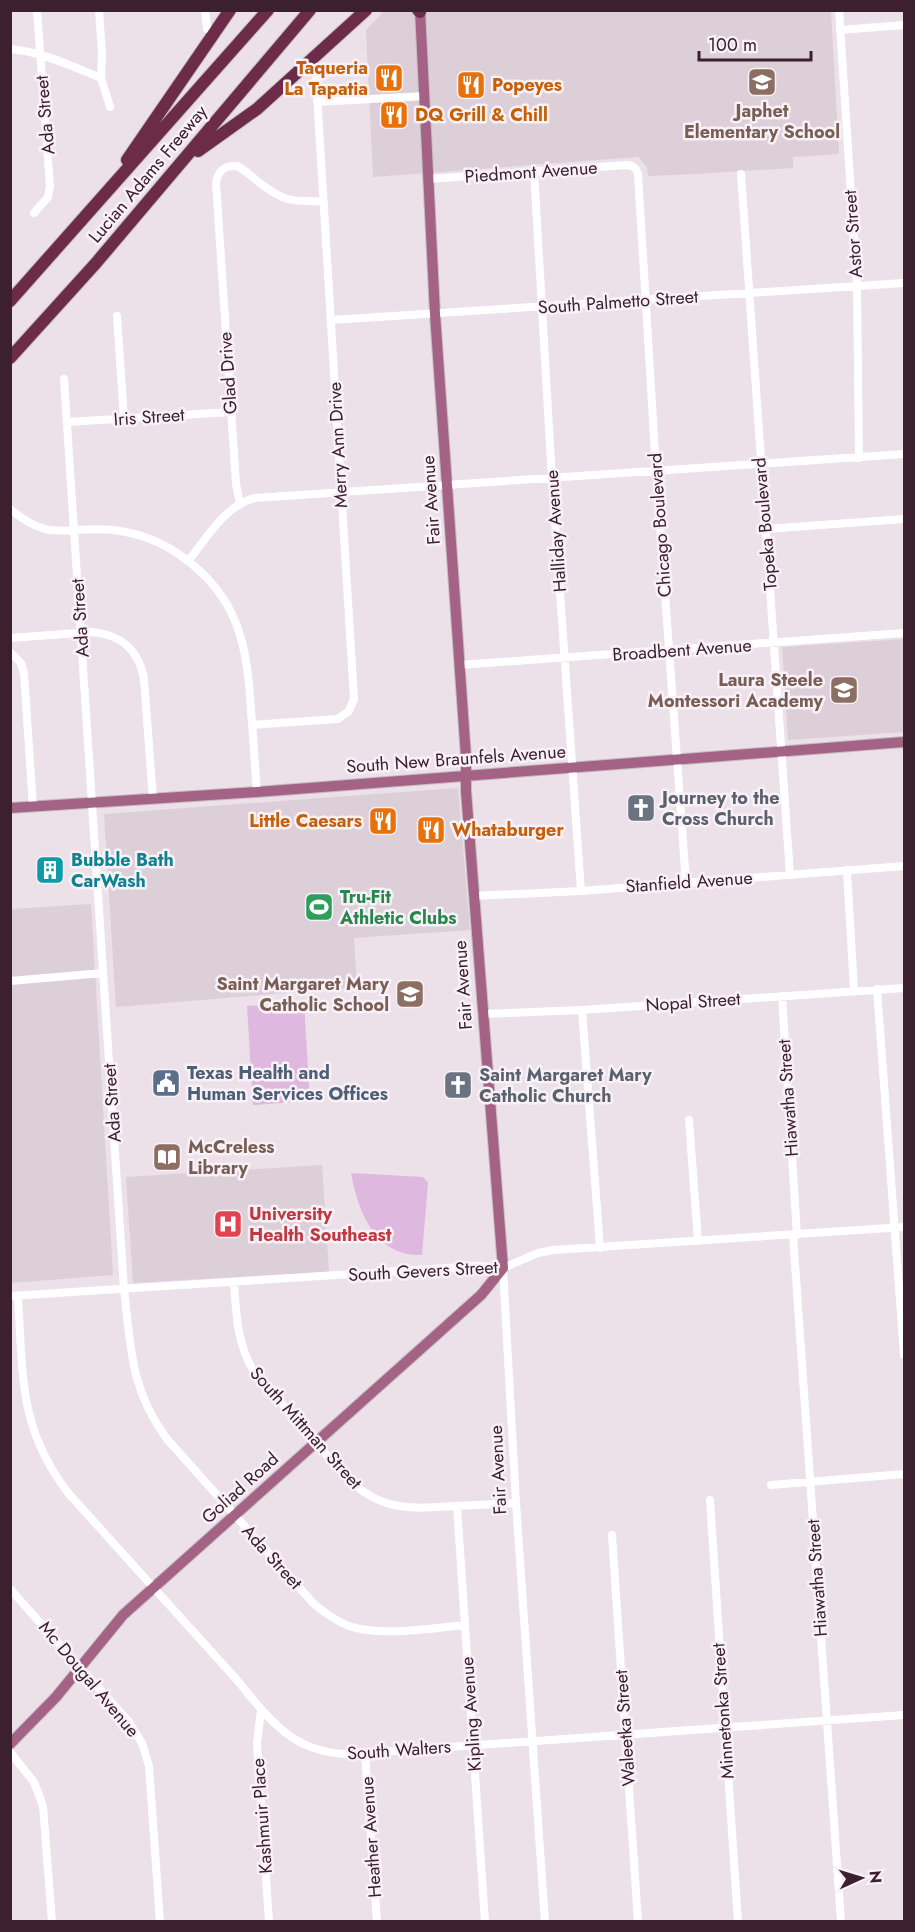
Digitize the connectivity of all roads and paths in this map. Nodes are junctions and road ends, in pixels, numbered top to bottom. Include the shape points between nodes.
1 (37, 10) edge
2 (99, 10) edge
3 (206, 10) edge
4 (230, 10) edge
5 (268, 10) edge
6 (310, 10) edge
7 (366, 10) edge
8 (839, 10) edge
9 (419, 11) edge
10 (904, 25) edge
11 (207, 29) dead end
12 (840, 30) junction
13 (10, 50) edge
14 (40, 54) junction
15 (101, 78) junction
16 (316, 78) dead end
17 (425, 96) junction
18 (317, 102) junction
19 (110, 107) dead end
20 (182, 162) junction
21 (634, 167) joint
22 (534, 171) junction
23 (741, 174) dead end
24 (428, 179) junction
25 (98, 201) junction
26 (323, 201) junction
27 (34, 213) dead end
28 (904, 283) edge
29 (857, 286) junction
30 (749, 293) junction
31 (646, 300) junction
32 (10, 301) edge
33 (542, 307) junction
34 (435, 314) junction
35 (117, 316) dead end
36 (331, 320) junction
37 (10, 357) edge
38 (64, 379) dead end
39 (231, 412) junction
40 (124, 419) junction
41 (67, 422) junction
42 (904, 454) edge
43 (859, 458) junction
44 (760, 463) junction
45 (656, 470) junction
46 (552, 479) junction
47 (447, 486) junction
48 (341, 493) junction
49 (240, 503) junction
50 (10, 509) edge
51 (904, 519) edge
52 (766, 529) junction
53 (74, 531) junction
54 (188, 561) junction
55 (81, 633) junction
56 (904, 633) edge
57 (10, 638) edge
58 (774, 643) junction
59 (669, 651) junction
60 (10, 652) edge
61 (565, 658) junction
62 (459, 665) junction
63 (252, 725) junction
64 (904, 742) edge
65 (781, 752) junction
66 (677, 760) junction
67 (573, 766) junction
68 (466, 775) junction
69 (257, 792) junction
70 (153, 799) junction
71 (92, 803) junction
72 (33, 807) junction
73 (10, 808) edge
74 (904, 866) edge
75 (847, 870) junction
76 (790, 875) junction
77 (686, 883) junction
78 (581, 891) junction
79 (473, 896) junction
80 (103, 973) junction
81 (10, 981) edge
82 (904, 987) edge
83 (878, 989) junction
84 (854, 991) junction
85 (782, 996) junction
86 (582, 1010) junction
87 (482, 1014) junction
88 (689, 1120) dead end
89 (900, 1228) edge
90 (795, 1235) junction
91 (698, 1241) junction
92 (600, 1248) junction
93 (503, 1268) junction
94 (234, 1282) junction
95 (124, 1289) junction
96 (14, 1296) edge
97 (904, 1355) edge
98 (315, 1443) junction
99 (904, 1474) edge
100 (810, 1482) junction
101 (771, 1485) dead end
102 (710, 1500) dead end
103 (516, 1503) junction
104 (457, 1506) junction
105 (235, 1516) junction
106 (612, 1535) dead end
107 (153, 1588) junction
108 (10, 1589) edge
109 (465, 1625) junction
110 (80, 1667) junction
111 (261, 1710) junction
112 (904, 1715) edge
113 (826, 1720) junction
114 (724, 1728) junction
115 (625, 1735) junction
116 (532, 1741) junction
117 (10, 1744) edge
118 (473, 1745) junction
119 (10, 1752) edge
120 (365, 1753) junction
121 (52, 1922) edge
122 (160, 1922) edge
123 (269, 1922) edge
124 (377, 1922) edge
125 (485, 1922) edge
126 (545, 1922) edge
127 (638, 1922) edge
128 (738, 1922) edge
129 (841, 1922) edge

1 - 14 street, Ada Street
2 - 15 street
3 - 11 street
4 - 25 highway
5 - 25 highway, Lucian Adams Freeway
6 - 20 highway, Lucian Adams Freeway
7 - 20 highway via 260,107
8 - 12 street, Astor Street
9 - 17 main road, Fair Avenue
10 - 12 street
12 - 29 street, Astor Street
13 - 14 street
14 - 15 street
14 - 27 street, Ada Street via 51,186 48,197
15 - 19 street
16 - 18 street, Merry Ann Drive
17 - 18 street
17 - 24 main road, Fair Avenue
18 - 26 street, Merry Ann Drive
20 - 37 highway, Lucian Adams Freeway
21 - 22 street, Piedmont Avenue
21 - 31 street, Chicago Boulevard via 638,174
22 - 24 street, Piedmont Avenue
22 - 33 street, Halliday Avenue
23 - 30 street, Topeka Boulevard
24 - 34 main road, Fair Avenue
25 - 32 highway, Lucian Adams Freeway
26 - 36 street, Merry Ann Drive
26 - 39 street, Glad Drive via 284,199 234,165 217,175
28 - 29 street, South Palmetto Street
29 - 30 street, South Palmetto Street
29 - 43 street, Astor Street
30 - 31 street, South Palmetto Street
30 - 44 street, Topeka Boulevard
31 - 33 street, South Palmetto Street
31 - 45 street, Chicago Boulevard
33 - 34 street, South Palmetto Street
33 - 46 street, Halliday Avenue
34 - 36 street, South Palmetto Street
34 - 47 main road, Fair Avenue
35 - 40 street
36 - 48 street, Merry Ann Drive
38 - 41 street, Ada Street
39 - 40 street, Iris Street
39 - 49 street, Glad Drive
40 - 41 street, Iris Street
41 - 53 street, Ada Street
42 - 43 street
43 - 44 street
44 - 45 street
44 - 52 street, Topeka Boulevard
45 - 46 street
45 - 59 street, Chicago Boulevard
46 - 47 street
46 - 61 street, Halliday Avenue
47 - 48 street
47 - 62 main road, Fair Avenue
48 - 49 street via 255,498
48 - 63 street, Merry Ann Drive via 352,705 338,719
49 - 54 street
50 - 53 street via 40,529
51 - 52 street
52 - 58 street, Topeka Boulevard
53 - 54 street via 104,529 137,534 159,542
53 - 55 street, Ada Street
54 - 63 street via 219,593 236,622 246,655
55 - 57 street
55 - 70 street via 112,636 131,648 140,662
55 - 71 street, Ada Street
56 - 58 street, Broadbent Avenue
58 - 59 street, Broadbent Avenue
58 - 65 street, Topeka Boulevard
59 - 61 street, Broadbent Avenue
59 - 66 street, Chicago Boulevard
60 - 72 street via 21,663 24,673
61 - 62 street, Broadbent Avenue
61 - 67 street, Halliday Avenue
62 - 68 main road, Fair Avenue
63 - 69 street
64 - 65 main road, South New Braunfels Avenue
65 - 66 main road, South New Braunfels Avenue
65 - 76 street, Topeka Boulevard
66 - 67 main road, South New Braunfels Avenue
66 - 77 street, Chicago Boulevard
67 - 68 main road, South New Braunfels Avenue
67 - 78 street, Halliday Avenue
68 - 69 main road, South New Braunfels Avenue
68 - 79 main road, Fair Avenue
69 - 70 main road, South New Braunfels Avenue
70 - 71 main road, South New Braunfels Avenue
71 - 72 main road, South New Braunfels Avenue
71 - 80 street, Ada Street
72 - 73 main road, South New Braunfels Avenue
74 - 75 street, Stanfield Avenue
75 - 76 street, Stanfield Avenue
75 - 84 street
76 - 77 street, Stanfield Avenue
77 - 78 street, Stanfield Avenue
78 - 79 street, Stanfield Avenue
79 - 87 main road, Fair Avenue
80 - 81 street
80 - 95 street, Ada Street
82 - 83 street, Nopal Street
83 - 84 street, Nopal Street
83 - 89 street
84 - 85 street, Nopal Street
85 - 86 street, Nopal Street
85 - 90 street, Hiawatha Street
86 - 87 street, Nopal Street
86 - 92 street
87 - 93 main road, Fair Avenue
88 - 91 street
89 - 90 street, South Gevers Street
89 - 97 street
90 - 91 street, South Gevers Street
90 - 100 street, Hiawatha Street
91 - 92 street, South Gevers Street
92 - 93 street, South Gevers Street via 538,1252
93 - 94 street, South Gevers Street via 478,1266
93 - 98 main road, Goliad Road via 481,1295
93 - 103 street, Fair Avenue
94 - 95 street, South Gevers Street
94 - 98 street, South Mittman Street via 237,1329 248,1363
95 - 96 street, South Gevers Street
95 - 105 street, Ada Street via 133,1368 149,1412 167,1439
96 - 107 street, South Walters via 24,1392 39,1447 63,1486
98 - 104 street, South Mittman Street via 351,1483 377,1500 407,1508
98 - 105 main road, Goliad Road
99 - 100 street
100 - 101 street
100 - 113 street, Hiawatha Street
102 - 114 street, Minnetonka Street
103 - 104 street, South Mittman Street
103 - 116 street, Fair Avenue
104 - 109 street, Kipling Avenue
105 - 107 main road, Goliad Road
105 - 109 street, Ada Street via 314,1604 339,1622 375,1631
106 - 115 street, Waleetka Street
107 - 110 main road, Goliad Road via 112,1627
107 - 111 street, South Walters
108 - 110 street, Mc Dougal Avenue
109 - 118 street, Kipling Avenue
110 - 117 main road, Goliad Road
110 - 122 street, Mc Dougal Avenue via 134,1729 145,1751
111 - 120 street, South Walters via 284,1733 310,1747 339,1754
111 - 123 street, Kashmuir Place via 257,1744
112 - 113 street, South Walters
113 - 114 street, South Walters
113 - 129 street, Hiawatha Street
114 - 115 street, South Walters
114 - 128 street, Minnetonka Street
115 - 116 street, South Walters
115 - 127 street, Waleetka Street
116 - 118 street, South Walters
116 - 126 street, Fair Avenue
118 - 120 street, South Walters
118 - 125 street, Kipling Avenue
119 - 121 street via 34,1782 43,1806
120 - 124 street, Heather Avenue

